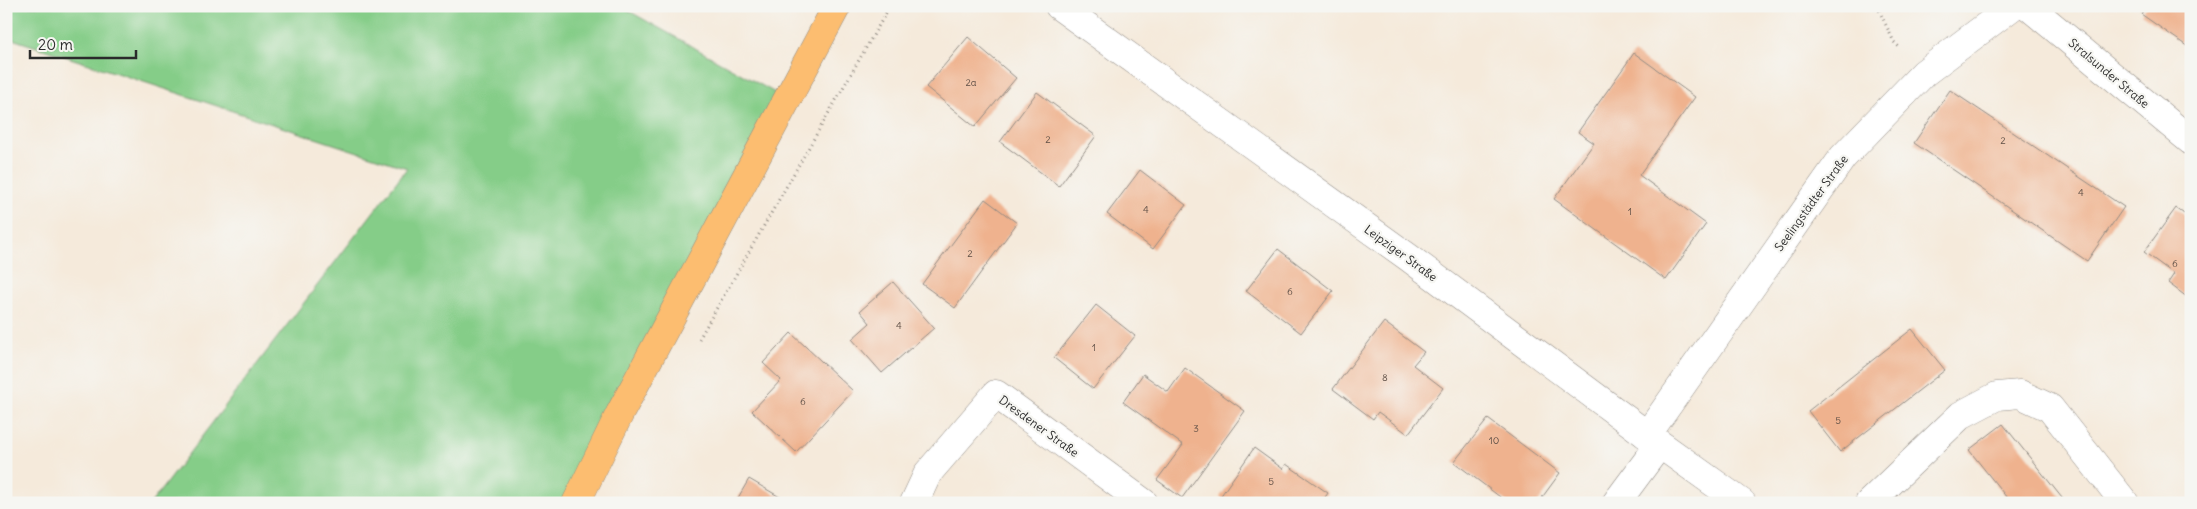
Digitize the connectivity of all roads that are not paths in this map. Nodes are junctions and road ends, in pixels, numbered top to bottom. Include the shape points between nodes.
1 (837, 6) edge
2 (1059, 6) edge
3 (2013, 6) edge
4 (2028, 6) edge
5 (2191, 141) edge
6 (1653, 440) junction
7 (576, 503) edge
8 (914, 503) edge
9 (1144, 503) edge
10 (1616, 503) edge
11 (1742, 503) edge
12 (1869, 503) edge
13 (2126, 503) edge

1 - 7 main road via 620,413
2 - 6 street, Leipziger Straße via 1408,257
3 - 6 street, Seelingstädter Straße via 1924,73 1843,157
4 - 5 street, Stralsunder Straße
6 - 10 street, Seelingstädter Straße
6 - 11 street, Leipziger Straße
8 - 9 street, Dresdener Straße via 928,473 996,394
12 - 13 street via 1961,415 1997,396 2020,394 2050,408

